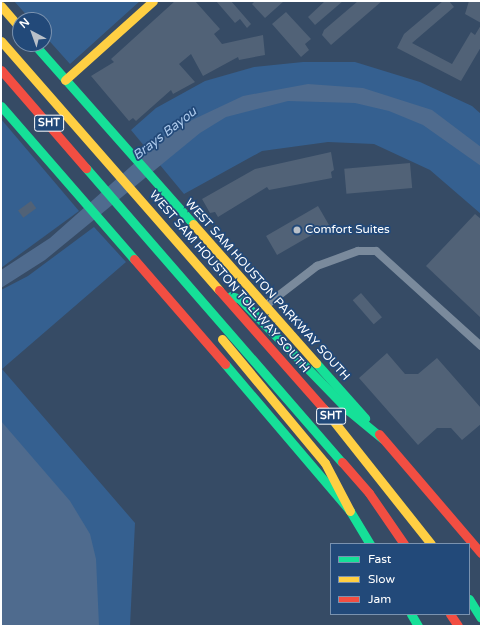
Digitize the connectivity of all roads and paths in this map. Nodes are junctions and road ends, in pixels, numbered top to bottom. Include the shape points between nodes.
1 (153, 1) edge
2 (1, 6) edge
3 (12, 19) edge
4 (1, 41) edge
5 (41, 52) edge
6 (1, 70) edge
7 (65, 80) junction
8 (1, 106) edge
9 (224, 294) junction
10 (205, 305) junction
11 (265, 306) junction
12 (481, 346) edge
13 (383, 438) junction
14 (350, 511) junction
15 (369, 543) edge
16 (403, 543) edge
17 (430, 543) edge
18 (481, 553) edge
19 (470, 601) edge
20 (412, 615) edge
21 (451, 615) edge
22 (481, 618) edge
23 (418, 626) edge
24 (458, 626) edge

1 - 7 main road
2 - 3 main road
4 - 9 main road, WEST SAM HOUSTON TOLLWAY SOUTH / SHT
5 - 7 main road, WEST SAM HOUSTON PARKWAY SOUTH
6 - 10 main road, SHT
7 - 11 main road, WEST SAM HOUSTON PARKWAY SOUTH
8 - 14 main road
9 - 13 main road via 240,299 349,411
9 - 17 main road, WEST SAM HOUSTON TOLLWAY SOUTH / SHT via 355,445
10 - 14 main road via 221,338 325,463
10 - 16 main road, SHT via 369,493
11 - 12 street via 294,281 321,264 358,251 376,251
11 - 13 main road, WEST SAM HOUSTON PARKWAY SOUTH
13 - 18 main road, WEST SAM HOUSTON PARKWAY SOUTH
14 - 15 main road
19 - 22 main road
20 - 23 main road
21 - 24 main road

